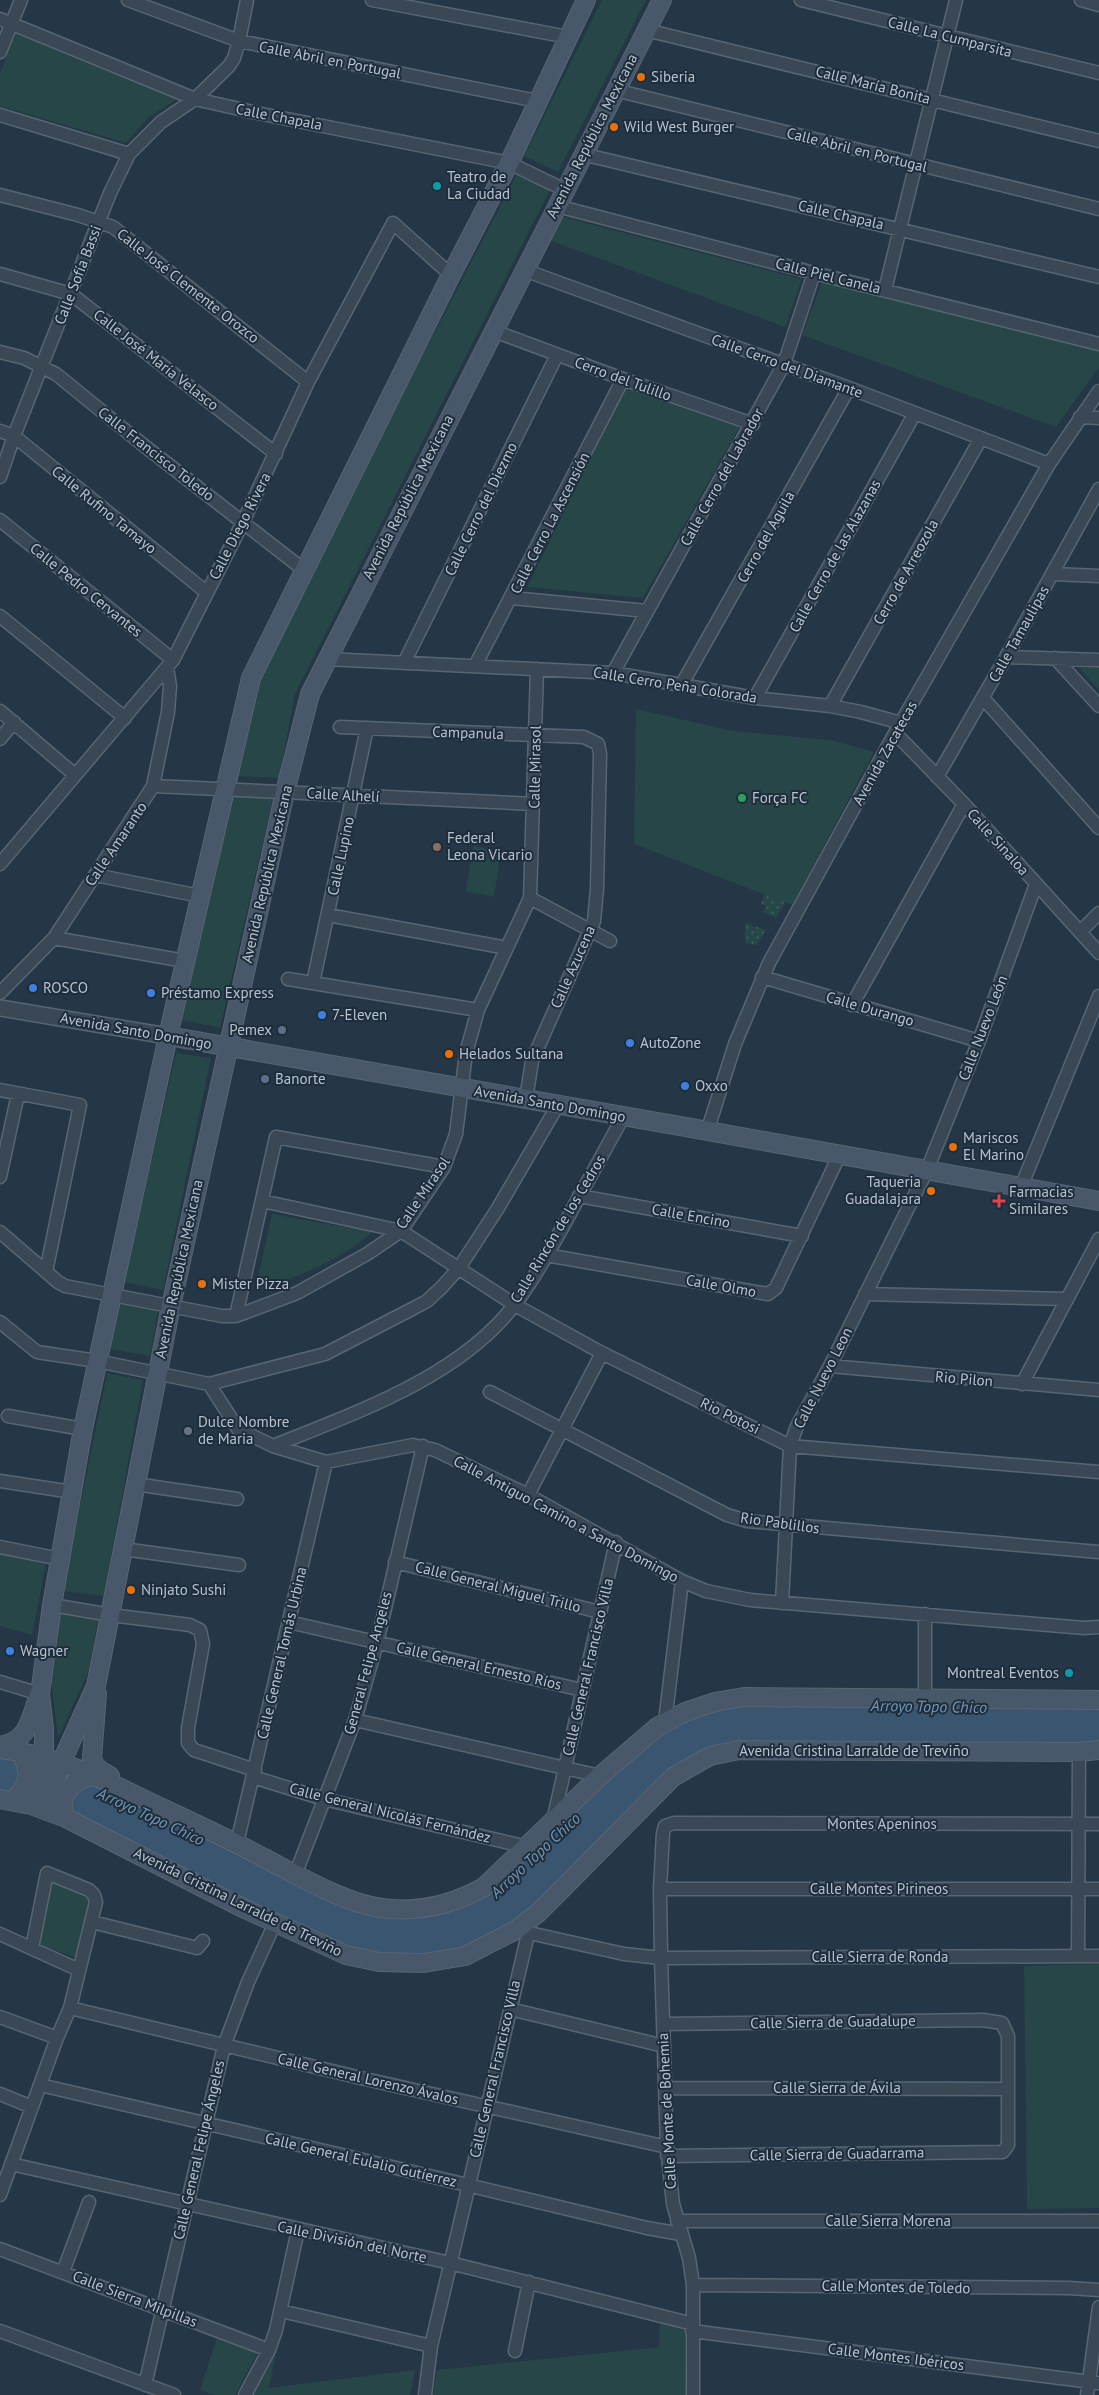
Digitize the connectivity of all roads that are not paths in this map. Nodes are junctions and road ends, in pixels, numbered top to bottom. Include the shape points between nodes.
1 (21, 0) edge
2 (128, 0) edge
3 (247, 0) edge
4 (372, 0) edge
5 (586, 0) edge
6 (662, 0) edge
7 (801, 0) edge
8 (956, 0) edge
9 (1081, 0) edge
10 (1099, 5) edge
11 (6, 22) edge
12 (646, 30) junction
13 (947, 36) junction
14 (568, 37) junction
15 (238, 41) junction
16 (0, 52) edge
17 (1099, 73) edge
18 (615, 90) junction
19 (195, 99) junction
20 (932, 99) junction
21 (537, 101) junction
22 (0, 116) edge
23 (1099, 141) edge
24 (129, 154) junction
25 (582, 154) junction
26 (509, 163) junction
27 (916, 165) junction
28 (565, 190) junction
29 (0, 195) edge
30 (557, 206) junction
31 (1099, 209) edge
32 (99, 221) junction
33 (900, 229) junction
34 (524, 270) junction
35 (814, 273) junction
36 (0, 274) edge
37 (451, 275) junction
38 (1099, 277) edge
39 (885, 290) junction
40 (71, 294) junction
41 (494, 331) junction
42 (1099, 344) edge
43 (0, 352) edge
44 (557, 355) junction
45 (784, 364) junction
46 (42, 366) junction
47 (623, 379) junction
48 (308, 382) junction
49 (849, 388) junction
50 (1099, 391) edge
51 (915, 413) junction
52 (1080, 416) junction
53 (1099, 418) edge
54 (753, 424) junction
55 (0, 431) edge
56 (14, 436) junction
57 (981, 438) junction
58 (276, 454) junction
59 (1049, 464) junction
60 (0, 477) edge
61 (1098, 493) edge
62 (0, 520) edge
63 (243, 522) junction
64 (304, 570) junction
65 (1053, 574) junction
66 (1099, 576) edge
67 (206, 592) junction
68 (512, 598) junction
69 (647, 611) junction
70 (0, 616) edge
71 (1006, 657) junction
72 (1055, 658) junction
73 (327, 660) junction
74 (1099, 660) edge
75 (404, 663) junction
76 (170, 664) junction
77 (475, 666) junction
78 (537, 669) junction
79 (613, 673) junction
80 (682, 684) junction
81 (755, 698) junction
82 (982, 698) junction
83 (830, 706) junction
84 (1099, 706) edge
85 (0, 711) edge
86 (124, 718) junction
87 (14, 722) junction
88 (340, 727) dead end
89 (367, 728) junction
90 (898, 728) junction
91 (536, 735) junction
92 (0, 738) edge
93 (594, 741) joint
94 (75, 774) junction
95 (937, 777) junction
96 (153, 786) junction
97 (224, 789) junction
98 (285, 792) junction
99 (354, 795) junction
100 (534, 804) junction
101 (964, 804) junction
102 (1099, 828) edge
103 (0, 864) edge
104 (95, 875) junction
105 (1036, 884) junction
106 (200, 896) junction
107 (530, 898) junction
108 (1099, 913) edge
109 (328, 915) junction
110 (590, 931) junction
111 (1080, 932) junction
112 (54, 938) junction
113 (610, 941) dead end
114 (508, 948) junction
115 (1099, 953) edge
116 (186, 961) junction
117 (762, 977) junction
118 (288, 979) dead end
119 (313, 983) junction
120 (0, 994) edge
121 (1099, 996) edge
122 (852, 1005) junction
123 (0, 1008) edge
124 (478, 1010) junction
125 (168, 1036) junction
126 (979, 1041) junction
127 (229, 1047) junction
128 (461, 1088) junction
129 (0, 1090) edge
130 (18, 1094) junction
131 (526, 1100) junction
132 (558, 1105) junction
133 (623, 1117) junction
134 (707, 1132) junction
135 (840, 1154) junction
136 (444, 1167) junction
137 (927, 1170) junction
138 (0, 1177) edge
139 (1021, 1187) junction
140 (579, 1196) junction
141 (262, 1201) junction
142 (1099, 1201) edge
143 (401, 1231) junction
144 (0, 1232) edge
145 (802, 1236) junction
146 (1099, 1239) edge
147 (546, 1255) junction
148 (459, 1268) junction
149 (46, 1272) junction
150 (865, 1294) junction
151 (110, 1296) junction
152 (1067, 1300) junction
153 (515, 1304) junction
154 (171, 1306) junction
155 (236, 1316) junction
156 (0, 1322) edge
157 (602, 1353) junction
158 (97, 1361) junction
159 (830, 1366) junction
160 (156, 1372) junction
161 (208, 1384) junction
162 (1022, 1384) junction
163 (1099, 1390) edge
164 (490, 1392) dead end
165 (8, 1416) dead end
166 (83, 1429) junction
167 (564, 1430) junction
168 (273, 1446) junction
169 (423, 1446) junction
170 (790, 1446) junction
171 (326, 1462) junction
172 (1099, 1472) edge
173 (0, 1481) edge
174 (135, 1484) junction
175 (72, 1492) junction
176 (528, 1495) junction
177 (237, 1499) dead end
178 (786, 1526) junction
179 (616, 1542) junction
180 (0, 1547) edge
181 (123, 1549) junction
182 (1099, 1552) edge
183 (60, 1559) junction
184 (395, 1562) junction
185 (239, 1564) dead end
186 (682, 1581) junction
187 (782, 1603) junction
188 (52, 1605) junction
189 (600, 1612) junction
190 (925, 1614) junction
191 (111, 1615) junction
192 (289, 1622) junction
193 (1099, 1627) edge
194 (377, 1643) junction
195 (0, 1682) edge
196 (96, 1686) junction
197 (582, 1690) junction
198 (40, 1694) junction
199 (925, 1699) junction
200 (1099, 1700) edge
201 (355, 1720) junction
202 (665, 1722) junction
203 (0, 1747) edge
204 (1099, 1750) edge
205 (1079, 1752) junction
206 (42, 1761) junction
207 (565, 1768) junction
208 (254, 1774) junction
209 (600, 1776) junction
210 (86, 1777) junction
211 (129, 1792) junction
212 (324, 1800) junction
213 (23, 1802) edge
214 (64, 1815) junction
215 (553, 1821) junction
216 (1099, 1824) edge
217 (665, 1826) joint
218 (1078, 1826) junction
219 (237, 1843) junction
220 (527, 1847) junction
221 (295, 1875) junction
222 (200, 1886) junction
223 (660, 1889) junction
224 (1099, 1889) edge
225 (1078, 1890) junction
226 (92, 1922) junction
227 (274, 1923) junction
228 (522, 1932) junction
229 (0, 1934) edge
230 (200, 1944) dead end
231 (32, 1948) junction
232 (1078, 1956) junction
233 (1099, 1956) edge
234 (660, 1958) junction
235 (79, 1970) junction
236 (70, 2008) junction
237 (510, 2009) junction
238 (0, 2017) edge
239 (663, 2024) junction
240 (57, 2038) junction
241 (224, 2046) junction
242 (664, 2046) junction
243 (40, 2086) junction
244 (666, 2088) junction
245 (1008, 2089) junction
246 (0, 2094) edge
247 (486, 2106) junction
248 (32, 2107) junction
249 (205, 2124) junction
250 (667, 2152) junction
251 (6, 2170) edge
252 (468, 2185) junction
253 (0, 2194) edge
254 (185, 2205) junction
255 (88, 2207) dead end
256 (1099, 2221) edge
257 (677, 2222) junction
258 (298, 2230) junction
259 (681, 2234) junction
260 (0, 2249) edge
261 (450, 2263) junction
262 (63, 2272) junction
263 (529, 2282) junction
264 (693, 2285) junction
265 (1099, 2290) edge
266 (1099, 2307) edge
267 (163, 2309) junction
268 (281, 2311) junction
269 (692, 2327) junction
270 (0, 2331) edge
271 (431, 2346) junction
272 (269, 2350) junction
273 (515, 2351) dead end
274 (145, 2384) junction
275 (1092, 2387) edge
276 (174, 2395) edge
277 (245, 2395) edge
278 (425, 2395) edge
279 (693, 2395) edge

1 - 11 street
2 - 15 street, Calle Abril en Portugal
3 - 15 street, Calle Sofía Bassi
4 - 14 street
5 - 14 main road, Avenida República Mexicana
6 - 12 main road, Avenida República Mexicana
7 - 13 street, Calle La Cumparsita
8 - 13 street
9 - 10 street
11 - 16 street
11 - 19 street, Calle Chapala
12 - 18 main road, Avenida República Mexicana
12 - 20 street, Calle María Bonita
13 - 17 street, Calle La Cumparsita
13 - 20 street
14 - 21 main road, Avenida República Mexicana
15 - 19 street, Calle Sofía Bassi via 234,58 223,74
15 - 21 street, Calle Abril en Portugal
18 - 25 main road, Avenida República Mexicana
18 - 27 street, Calle Abril en Portugal
19 - 24 street, Calle Sofía Bassi via 162,122
19 - 26 street, Calle Chapala
20 - 23 street, Calle María Bonita
20 - 27 street
21 - 26 main road, Avenida República Mexicana
22 - 24 street
24 - 32 street, Calle Sofía Bassi
25 - 28 main road, Avenida República Mexicana
25 - 33 street, Calle Chapala
26 - 28 street, Calle Chapala
26 - 37 main road, Avenida República Mexicana
27 - 31 street, Calle Abril en Portugal
27 - 33 street
28 - 30 main road, Avenida República Mexicana
29 - 32 street, Calle José Clemente Orozco
30 - 34 main road, Avenida República Mexicana
30 - 35 street, Calle Piel Canela
32 - 40 street, Calle Sofía Bassi
32 - 48 street, Calle José Clemente Orozco via 113,227 157,260
33 - 38 street, Calle Chapala
33 - 39 street
34 - 41 main road, Avenida República Mexicana
34 - 45 street, Calle Cerro del Diamante
35 - 39 street, Calle Piel Canela
35 - 45 street, Calle Cerro del Labrador
36 - 40 street, Calle José María Velasco
37 - 48 street, Calle Diego Rivera via 393,223
37 - 64 main road, Avenida República Mexicana
39 - 42 street, Calle Piel Canela
40 - 46 street, Calle Sofía Bassi
40 - 58 street, Calle José María Velasco
41 - 44 street, Cerro del Tulillo
41 - 73 main road, Avenida República Mexicana
43 - 46 street, Calle Francisco Toledo
44 - 47 street, Cerro del Tulillo
44 - 75 street, Calle Cerro del Diezmo
45 - 49 street, Calle Cerro del Diamante
45 - 54 street, Calle Cerro del Labrador
46 - 56 street, Calle Sofía Bassi
46 - 63 street, Calle Francisco Toledo
47 - 54 street, Cerro del Tulillo
47 - 68 street, Calle Cerro La Ascensión
48 - 58 street, Calle Diego Rivera
49 - 51 street, Calle Cerro del Diamante
49 - 80 street, Cerro del Aguila
50 - 52 street, Avenida Zacatecas
51 - 57 street, Calle Cerro del Diamante
51 - 81 street, Calle Cerro de las Alazanas
52 - 53 street
52 - 59 street, Avenida Zacatecas
54 - 69 street, Calle Cerro del Labrador
55 - 56 street, Calle Rufino Tamayo
56 - 60 street, Calle Sofía Bassi
56 - 67 street, Calle Rufino Tamayo
57 - 59 street, Calle Cerro del Diamante
57 - 83 street, Cerro de Arreozola
58 - 63 street, Calle Diego Rivera
59 - 90 street, Avenida Zacatecas
61 - 65 street, Calle Tamaulipas
62 - 76 street, Calle Pedro Cervantes
63 - 64 street, Calle Francisco Toledo
63 - 67 street, Calle Diego Rivera
64 - 97 main road, Avenida República Mexicana via 251,678
65 - 66 street
65 - 71 street, Calle Tamaulipas
67 - 76 street, Calle Diego Rivera
68 - 69 street
68 - 77 street, Calle Cerro La Ascensión
69 - 79 street, Calle Cerro del Labrador
70 - 86 street
71 - 72 street
71 - 82 street, Calle Tamaulipas
72 - 74 street
72 - 84 street
73 - 75 street, Calle Cerro Peña Colorada
73 - 98 main road, Avenida República Mexicana via 310,694
75 - 77 street, Calle Cerro Peña Colorada
76 - 86 street, Calle Diego Rivera
76 - 96 street, Calle Amaranto via 168,712
77 - 78 street, Calle Cerro Peña Colorada
78 - 79 street, Calle Cerro Peña Colorada
78 - 91 street, Calle Mirasol
79 - 80 street, Calle Cerro Peña Colorada
80 - 81 street, Calle Cerro Peña Colorada
81 - 83 street, Calle Cerro Peña Colorada
82 - 95 street, Calle Tamaulipas
82 - 102 street
83 - 90 street, Calle Cerro Peña Colorada via 861,712
85 - 87 street
86 - 94 street, Calle Diego Rivera
87 - 92 street
87 - 94 street
88 - 89 street, Campanula
89 - 91 street, Campanula
89 - 99 street, Calle Lupino
90 - 95 street, Calle Sinaloa
90 - 117 street, Avenida Zacatecas
91 - 93 street, Campanula via 584,737
91 - 100 street, Calle Mirasol
93 - 110 street, Calle Azucena via 599,748 600,764 597,890
94 - 103 street, Calle Diego Rivera
95 - 101 street, Calle Sinaloa
96 - 97 street, Calle Alhelí
96 - 104 street, Calle Amaranto
97 - 98 street, Calle Alhelí
97 - 106 main road, Avenida República Mexicana
98 - 99 street, Calle Alhelí
98 - 127 main road, Avenida República Mexicana
99 - 100 street, Calle Alhelí
99 - 109 street, Calle Lupino
100 - 107 street, Calle Mirasol
101 - 105 street, Calle Sinaloa
101 - 122 street
104 - 106 street
104 - 112 street, Calle Amaranto
105 - 111 street, Calle Sinaloa
105 - 126 street, Calle Nuevo León
106 - 116 main road, Avenida República Mexicana
107 - 110 street
107 - 114 street, Calle Mirasol
108 - 111 street
109 - 114 street
109 - 119 street, Calle Lupino
110 - 113 street
110 - 131 street, Calle Azucena via 535,1054
111 - 115 street, Calle Sinaloa
112 - 116 street
112 - 120 street, Calle Amaranto
114 - 124 street, Calle Mirasol
116 - 125 main road, Avenida República Mexicana
117 - 122 street, Calle Durango
117 - 134 street, Avenida Zacatecas via 735,1044
118 - 119 street
119 - 124 street
121 - 139 street
122 - 126 street, Calle Durango
123 - 125 street, Avenida Santo Domingo
124 - 128 street, Calle Mirasol via 466,1053
125 - 127 main road, Avenida Santo Domingo
125 - 151 main road, Avenida República Mexicana
126 - 137 street, Calle Nuevo León
127 - 128 main road, Avenida Santo Domingo
127 - 154 main road, Avenida República Mexicana
128 - 131 main road, Avenida Santo Domingo
128 - 136 street, Calle Mirasol via 456,1134
129 - 130 street
130 - 138 street
130 - 149 street via 80,1104
131 - 132 main road, Avenida Santo Domingo
132 - 133 main road, Avenida Santo Domingo
132 - 148 street
133 - 134 main road, Avenida Santo Domingo
133 - 140 street, Calle Rincón de los Cedros
134 - 135 main road, Avenida Santo Domingo
135 - 137 main road, Avenida Santo Domingo
135 - 145 street, Calle Olmo
136 - 141 street via 276,1138
136 - 143 street, Calle Mirasol
137 - 139 main road, Avenida Santo Domingo
137 - 150 street, Calle Nuevo Leon
139 - 142 main road, Avenida Santo Domingo
140 - 145 street, Calle Encino
140 - 147 street, Calle Rincón de los Cedros
141 - 143 street
141 - 155 street
143 - 148 street, Rio Potosi
143 - 155 street, Calle Mirasol via 297,1293
144 - 149 street, Calle Mirasol
145 - 147 street, Calle Olmo via 776,1288 768,1294
146 - 152 street
147 - 153 street, Calle Rincón de los Cedros
148 - 153 street, Rio Potosi
148 - 161 street via 427,1301 346,1344 302,1361
149 - 151 street, Calle Mirasol via 65,1286
150 - 152 street
150 - 159 street, Calle Nuevo Leon
151 - 154 street, Calle Mirasol
151 - 158 main road, Avenida República Mexicana
152 - 162 street
153 - 157 street, Rio Potosi
153 - 168 street, Calle Rincón de los Cedros via 456,1359 374,1405
154 - 155 street, Calle Mirasol
154 - 160 main road, Avenida República Mexicana
156 - 158 street via 37,1352
157 - 167 street
157 - 170 street, Rio Potosi
158 - 160 street
158 - 166 main road, Avenida República Mexicana
159 - 162 street, Rio Pilon
159 - 170 street, Calle Nuevo Leon via 797,1426
160 - 161 street
160 - 174 main road, Avenida República Mexicana
161 - 168 street, Calle Antiguo Camino a Santo Domingo via 238,1429
162 - 163 street, Rio Pilon
164 - 167 street, Rio Pablillos
165 - 166 street
166 - 175 main road, Avenida República Mexicana
167 - 176 street
167 - 178 street, Rio Pablillos via 728,1514 747,1521
168 - 171 street, Calle Antiguo Camino a Santo Domingo
169 - 171 street, Calle Antiguo Camino a Santo Domingo via 401,1446
169 - 176 street, Calle Antiguo Camino a Santo Domingo
169 - 184 street, General Felipe Angeles
170 - 172 street, Rio Potosi
170 - 178 street, Calle Nuevo Leon
171 - 192 street, Calle General Tomás Urbina
173 - 175 street
174 - 177 street
174 - 181 main road, Avenida República Mexicana
175 - 183 main road, Avenida República Mexicana
176 - 179 street, Calle Antiguo Camino a Santo Domingo
178 - 182 street, Rio Pablillos
178 - 187 street, Calle Nuevo Leon
179 - 186 street, Calle Antiguo Camino a Santo Domingo
179 - 189 street, Calle General Francisco Villa
180 - 183 street
181 - 185 street
181 - 191 main road, Avenida República Mexicana
183 - 188 main road, Avenida República Mexicana
184 - 189 street, Calle General Miguel Trillo
184 - 194 street, General Felipe Angeles
186 - 187 street, Calle Antiguo Camino a Santo Domingo via 727,1596
186 - 202 street
187 - 190 street, Calle Antiguo Camino a Santo Domingo
188 - 191 street
188 - 198 main road, Avenida República Mexicana
189 - 197 street, Calle General Francisco Villa
190 - 193 street, Calle Antiguo Camino a Santo Domingo
190 - 199 street
191 - 196 main road, Avenida República Mexicana
191 - 208 street, Calle General Nicolás Fernández via 190,1625 200,1630 203,1644 188,1743 194,1750
192 - 194 street, Calle General Ernesto Ríos
192 - 208 street, Calle General Tomás Urbina
194 - 197 street, Calle General Ernesto Ríos
194 - 201 street, General Felipe Angeles
195 - 198 street
196 - 206 main road, Avenida República Mexicana
196 - 211 main road via 94,1766 118,1780
197 - 207 street, Calle General Francisco Villa
198 - 203 main road via 24,1735
198 - 206 main road, Avenida República Mexicana via 44,1729
199 - 200 main road
199 - 202 main road via 744,1697 684,1712
201 - 207 street
201 - 212 street, General Felipe Angeles
202 - 209 main road
203 - 206 main road
204 - 205 main road, Avenida Cristina Larralde de Treviño
205 - 218 street
205 - 228 main road, Avenida Cristina Larralde de Treviño via 739,1750 710,1756 673,1777
206 - 210 main road
206 - 213 main road, Avenida República Mexicana
207 - 209 street
207 - 215 street, Calle General Francisco Villa
208 - 212 street, Calle General Nicolás Fernández
208 - 219 street, Calle General Tomás Urbina
209 - 215 main road
210 - 211 main road
210 - 214 main road via 69,1786 64,1799
211 - 219 main road
212 - 220 street, Calle General Nicolás Fernández
212 - 221 street, General Felipe Angeles
213 - 214 main road, Avenida Cristina Larralde de Treviño
213 - 222 main road via 36,1816 136,1865 179,1882
214 - 222 main road, Avenida Cristina Larralde de Treviño
215 - 220 main road
216 - 218 street, Montes Apeninos
217 - 218 street, Montes Apeninos via 674,1823
217 - 223 street, Calle Monte de Bohemia
218 - 225 street
219 - 221 main road
220 - 221 main road via 484,1887 465,1898 424,1909 380,1908 357,1902
222 - 227 main road, Avenida Cristina Larralde de Treviño
223 - 225 street, Calle Montes Pirineos
223 - 234 street, Calle Monte de Bohemia
224 - 225 street, Calle Montes Pirineos
225 - 232 street
226 - 230 street
226 - 231 street via 96,1902 94,1895 47,1873
226 - 235 street
227 - 228 main road, Avenida Cristina Larralde de Treviño via 346,1955 369,1961 401,1963 424,1963 465,1956
227 - 241 street, Calle General Felipe Ángeles
228 - 234 street, Calle Sierra de Ronda via 624,1954
228 - 237 street, Calle General Francisco Villa
229 - 231 street
231 - 235 street
232 - 233 street, Calle Sierra de Ronda
232 - 234 street, Calle Sierra de Ronda
234 - 239 street, Calle Monte de Bohemia
235 - 236 street
236 - 240 street
236 - 241 street, Calle General Lorenzo Ávalos
237 - 242 street
237 - 247 street, Calle General Francisco Villa
238 - 240 street
239 - 242 street, Calle Monte de Bohemia
239 - 245 street, Calle Sierra de Guadalupe via 983,2020 1002,2023 1008,2036
240 - 243 street
241 - 247 street, Calle General Lorenzo Ávalos
241 - 249 street, Calle General Felipe Ángeles
242 - 244 street, Calle Monte de Bohemia
243 - 248 street
243 - 249 street, Calle General Eulalio Gutíerrez
244 - 245 street, Calle Sierra de Ávila
244 - 250 street, Calle Monte de Bohemia
245 - 250 street, Calle Sierra de Guadarrama via 1008,2145 1005,2150
246 - 248 street
247 - 250 street, Calle General Lorenzo Ávalos
247 - 252 street, Calle General Francisco Villa
248 - 251 street
249 - 252 street, Calle General Eulalio Gutíerrez
249 - 254 street, Calle General Felipe Ángeles
250 - 257 street, Calle Monte de Bohemia
251 - 253 street
251 - 254 street, Calle División del Norte
252 - 259 street, Calle General Eulalio Gutíerrez
252 - 261 street, Calle General Francisco Villa
254 - 258 street, Calle División del Norte
254 - 267 street, Calle General Felipe Ángeles
255 - 262 street
256 - 257 street, Calle Sierra Morena
257 - 259 street, Calle Monte de Bohemia
258 - 261 street, Calle División del Norte
258 - 268 street
259 - 264 street, Calle Monte de Bohemia
260 - 262 street, Calle Sierra Milpillas
261 - 263 street, Calle División del Norte
261 - 271 street, Calle General Francisco Villa
262 - 267 street, Calle Sierra Milpillas
263 - 269 street, Calle División del Norte
263 - 273 street
264 - 265 street, Calle Montes de Toledo
264 - 269 street, Calle Monte de Bohemia
266 - 275 street
267 - 272 street, Calle Sierra Milpillas
267 - 274 street, Calle General Felipe Ángeles
268 - 271 street
268 - 272 street
269 - 275 street, Calle Montes Ibéricos
269 - 279 street, Calle Monte de Bohemia
270 - 274 street
271 - 278 street, Calle General Francisco Villa
272 - 277 street
274 - 276 street

